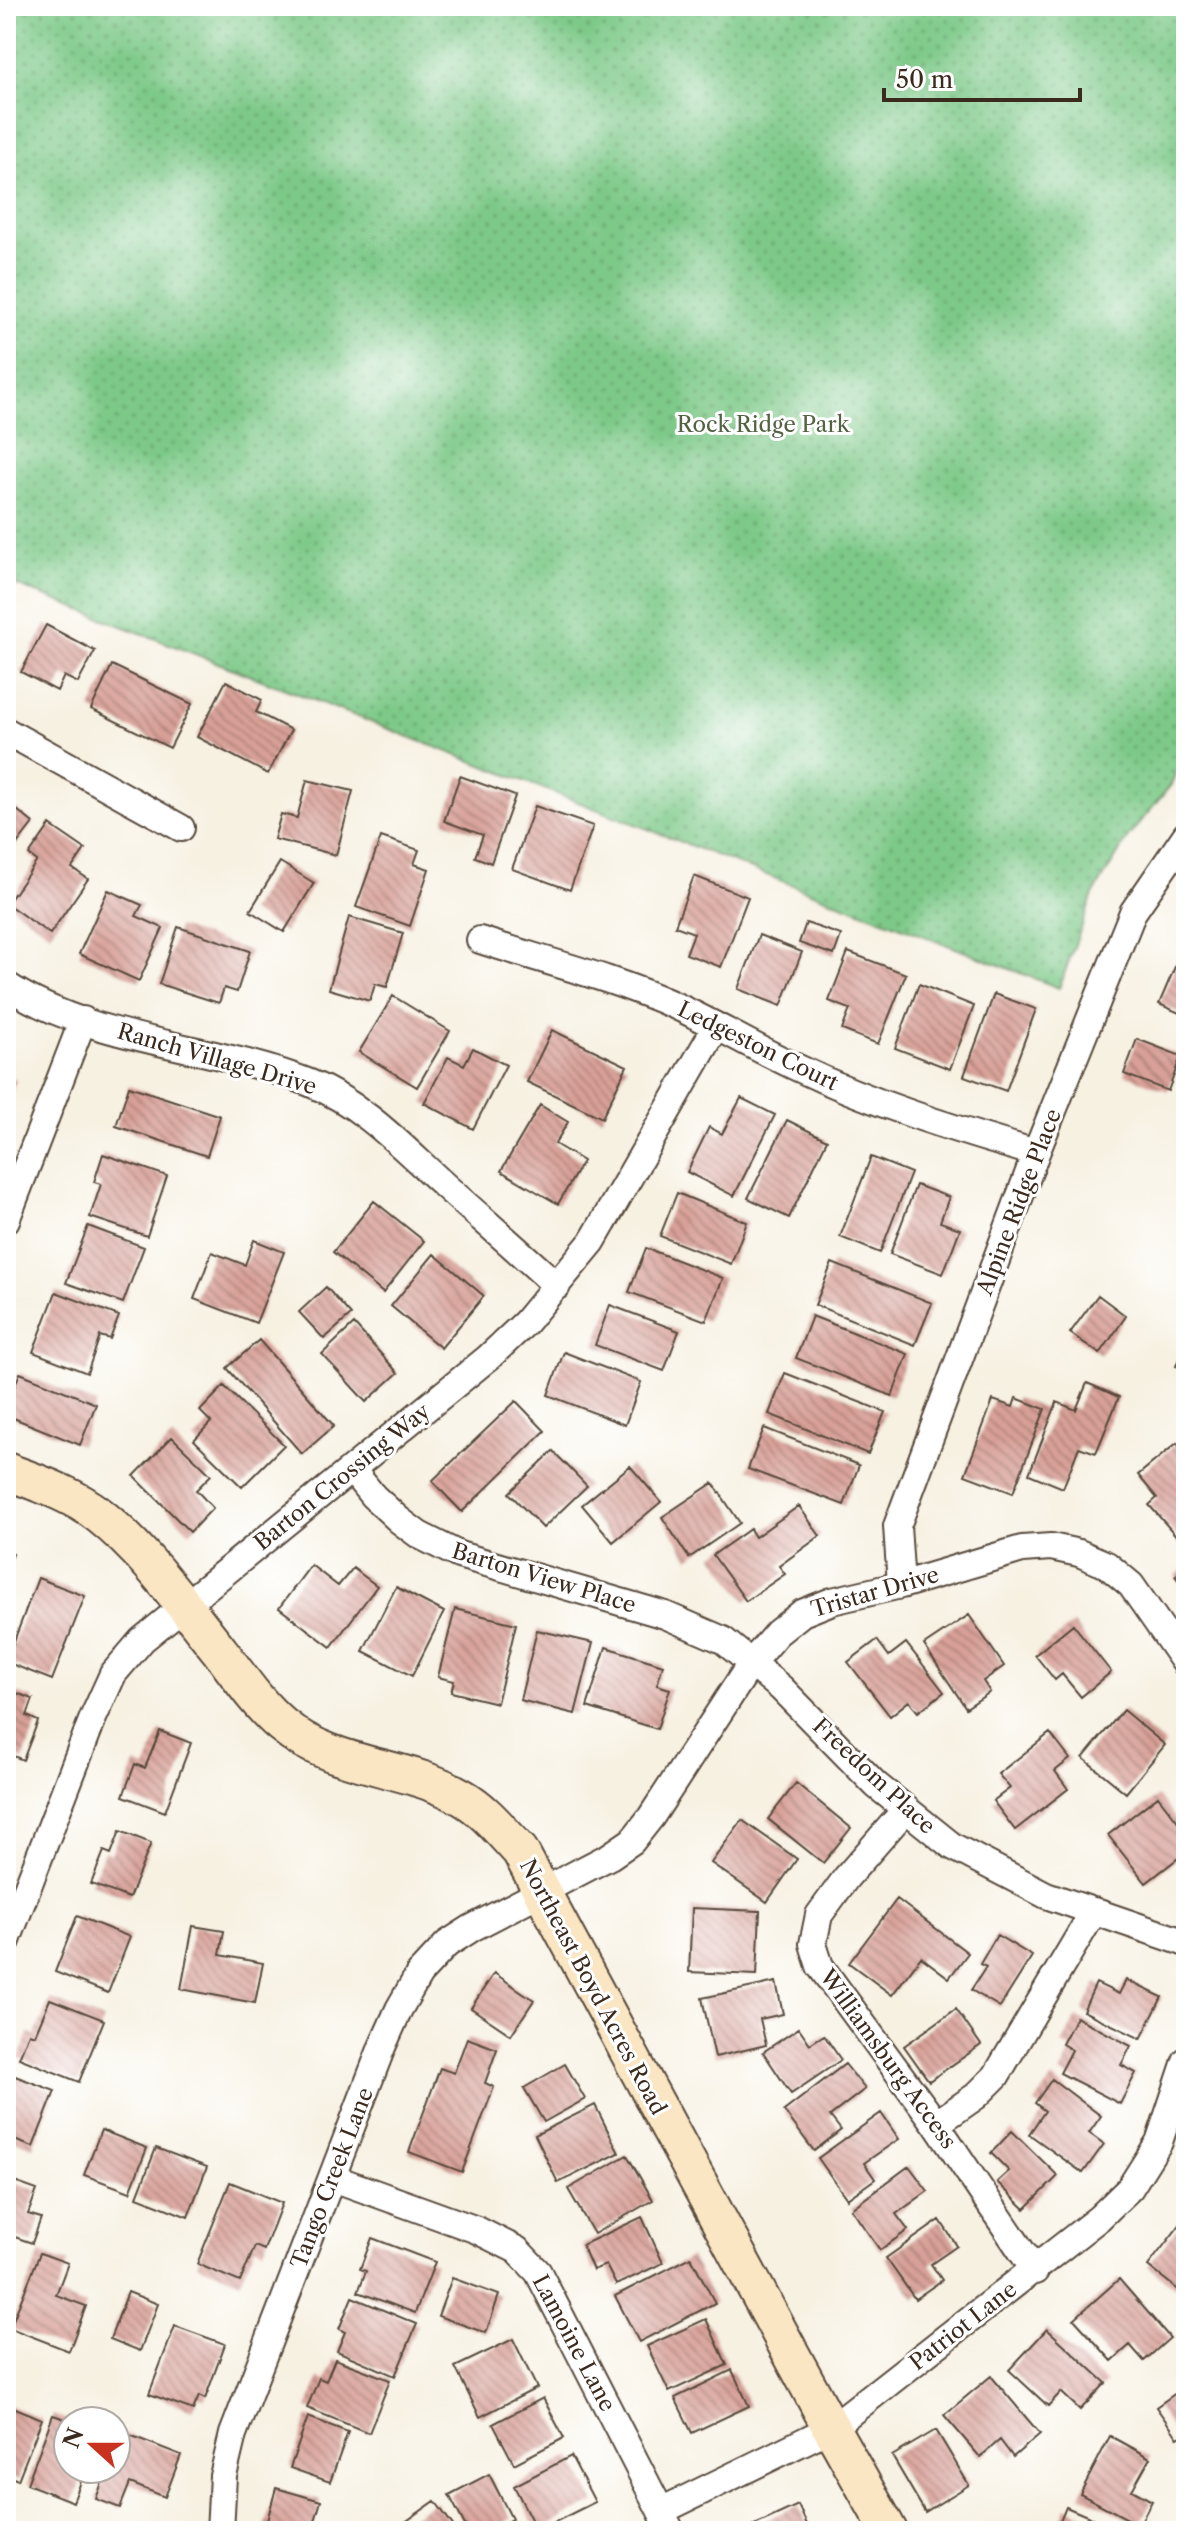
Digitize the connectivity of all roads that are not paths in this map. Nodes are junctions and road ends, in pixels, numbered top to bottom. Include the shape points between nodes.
1 (6, 731) edge
2 (181, 828) dead end
3 (1186, 835) edge
4 (480, 940) dead end
5 (6, 985) edge
6 (83, 1020) junction
7 (716, 1027) junction
8 (1036, 1153) junction
9 (6, 1220) edge
10 (557, 1286) junction
11 (352, 1470) junction
12 (6, 1471) edge
13 (901, 1585) junction
14 (184, 1606) junction
15 (752, 1662) junction
16 (1186, 1664) edge
17 (906, 1809) junction
18 (542, 1891) junction
19 (1094, 1911) junction
20 (6, 1943) edge
21 (1186, 1943) edge
22 (1186, 2061) edge
23 (936, 2124) junction
24 (333, 2178) junction
25 (1035, 2271) junction
26 (831, 2428) junction
27 (666, 2521) edge
28 (220, 2531) edge
29 (889, 2531) edge

1 - 2 street
3 - 8 street, Alpine Ridge Place via 1133,912
4 - 7 street, Ledgeston Court via 627,987
5 - 6 street, Ranch Village Drive
6 - 9 street
6 - 10 street, Ranch Village Drive via 263,1068 346,1101 380,1125
7 - 8 street, Ledgeston Court via 874,1100
7 - 10 street, Barton Crossing Way via 592,1242
8 - 13 street, Alpine Ridge Place via 897,1526
10 - 11 street, Barton Crossing Way via 489,1357
11 - 14 street, Barton Crossing Way
11 - 15 street, Barton View Place via 399,1520 459,1555 665,1615 723,1640
12 - 14 street, Northeast Boyd Acres Road via 69,1496 99,1515
13 - 15 street, Tristar Drive via 802,1613
13 - 16 street, Tristar Drive via 1022,1549 1051,1547 1079,1553 1107,1565 1131,1585
14 - 18 street, Northeast Boyd Acres Road via 282,1725 319,1748 462,1797 520,1851
14 - 20 street, Barton Crossing Way via 142,1640 113,1674
15 - 17 street, Freedom Place
15 - 18 street, Tristar Drive via 632,1841
17 - 19 street, Freedom Place via 952,1846 994,1870
17 - 23 street, Williamsburg Access via 819,1915 813,1944 820,1966
18 - 24 street, Tango Creek Lane via 447,1944 419,1974 382,2047
18 - 26 street, Northeast Boyd Acres Road
19 - 21 street, Freedom Place
19 - 23 street via 996,2076
22 - 25 street, Patriot Lane via 1159,2142 1130,2188
23 - 25 street, Williamsburg Access
24 - 27 street, Lamoine Lane via 477,2230 517,2250 538,2272
24 - 28 street, Tango Creek Lane via 233,2434 223,2476
25 - 26 street, Patriot Lane
26 - 27 street, Patriot Lane
26 - 29 street, Northeast Boyd Acres Road

